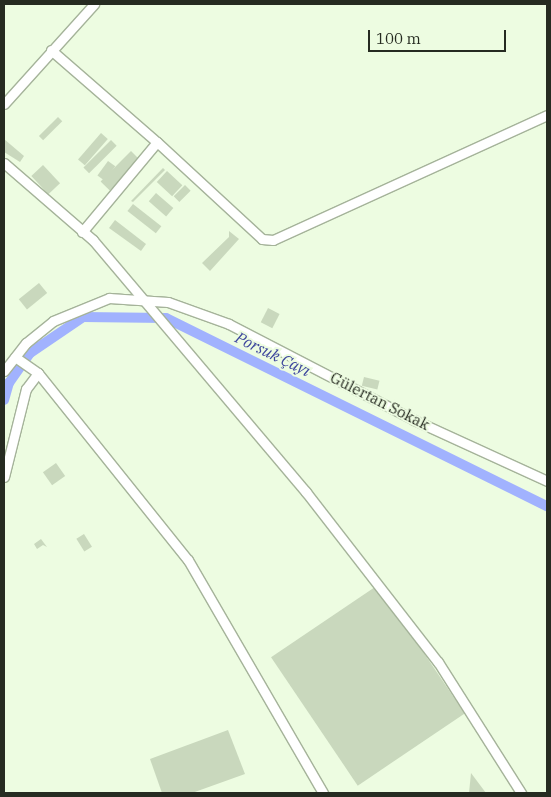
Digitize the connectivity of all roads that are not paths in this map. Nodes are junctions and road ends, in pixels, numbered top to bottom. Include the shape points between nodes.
1 (94, 4) edge
2 (51, 50) junction
3 (4, 104) edge
4 (547, 115) edge
5 (156, 142) junction
6 (4, 163) edge
7 (82, 232) junction
8 (138, 297) junction
9 (16, 358) junction
10 (4, 368) edge
11 (38, 373) junction
12 (4, 477) edge
13 (547, 481) edge
14 (323, 793) edge
15 (521, 793) edge

1 - 2 street
2 - 3 street
2 - 5 street
4 - 5 street via 272,240 262,239
5 - 7 street
6 - 7 street
7 - 8 street via 93,240
8 - 9 street, Gülertan Sokak via 108,298 53,321
8 - 13 street, Gülertan Sokak via 168,302 229,324 414,420
8 - 15 street via 373,576 438,662
9 - 10 street, Gülertan Sokak
9 - 11 street
11 - 12 street via 26,390
11 - 14 street via 188,560

